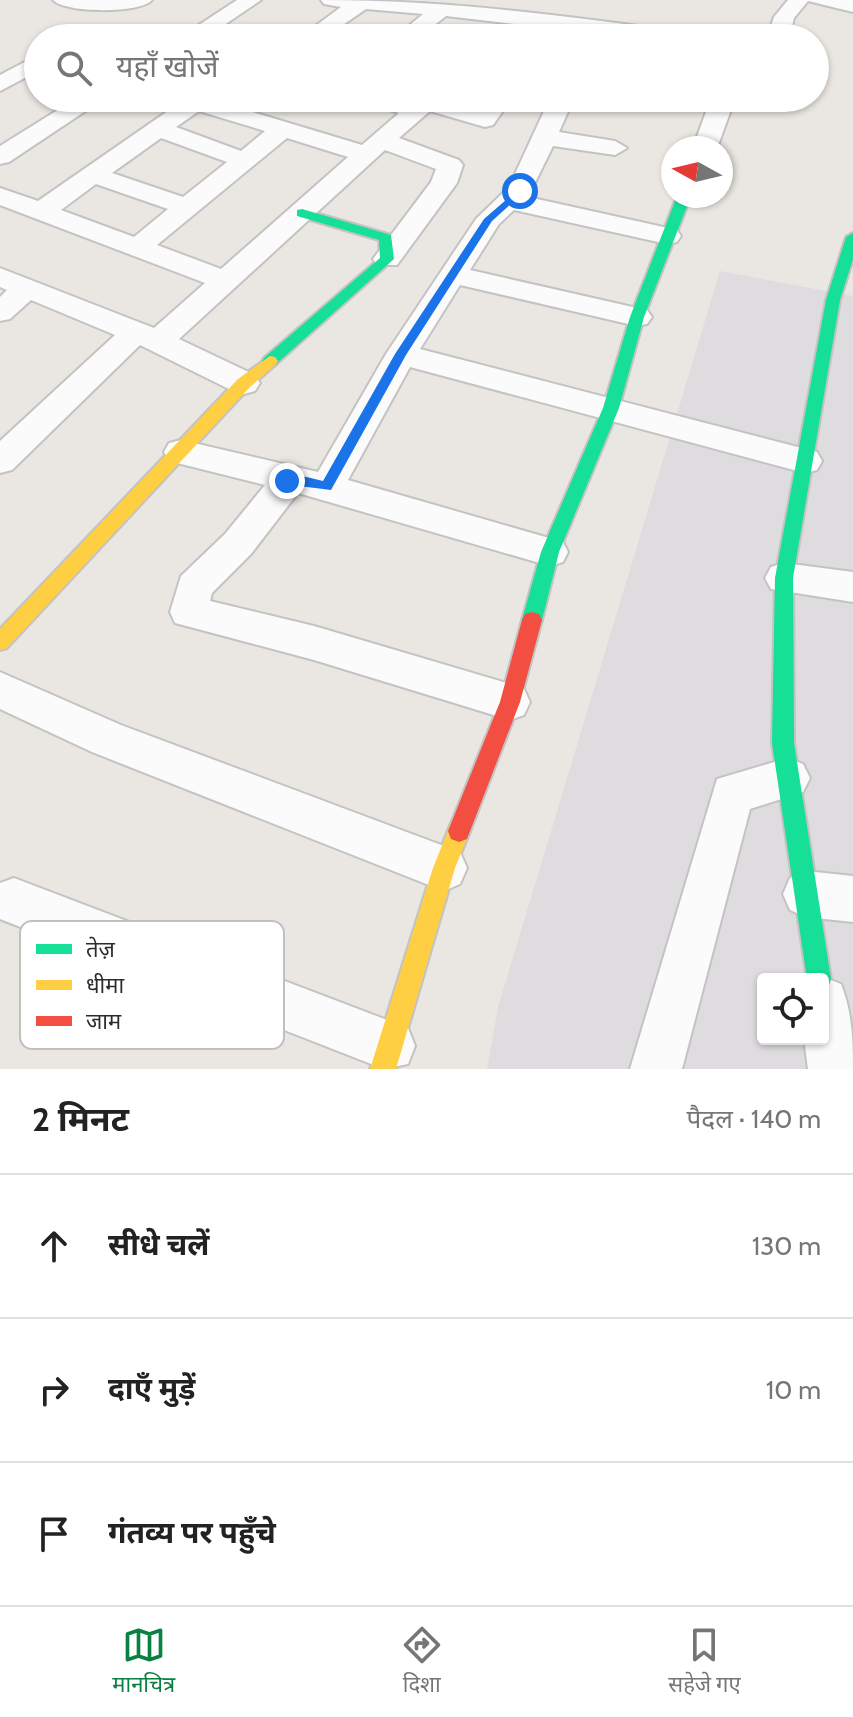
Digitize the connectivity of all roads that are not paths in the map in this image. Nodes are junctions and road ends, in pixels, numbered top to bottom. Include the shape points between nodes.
1 (63, 0) edge
2 (142, 0) edge
3 (251, 0) edge
4 (331, 0) edge
5 (611, 0) edge
6 (799, 0) edge
7 (818, 0) edge
8 (361, 3) junction
9 (853, 6) edge
10 (457, 7) edge
11 (530, 17) junction
12 (212, 24) edge
13 (330, 24) edge
14 (428, 24) edge
15 (521, 24) edge
16 (559, 24) edge
17 (600, 24) edge
18 (782, 24) edge
19 (24, 70) edge
20 (0, 84) edge
21 (71, 112) edge
22 (176, 112) edge
23 (228, 112) edge
24 (414, 112) edge
25 (454, 112) edge
26 (490, 112) edge
27 (556, 112) edge
28 (720, 112) edge
29 (158, 129) junction
30 (283, 129) junction
31 (710, 136) edge
32 (544, 137) junction
33 (376, 148) junction
34 (615, 148) dead end
35 (0, 157) edge
36 (244, 160) junction
37 (94, 175) junction
38 (0, 196) edge
39 (509, 201) junction
40 (187, 207) junction
41 (679, 208) edge
42 (42, 211) junction
43 (302, 213) junction
44 (667, 236) junction
45 (853, 237) edge
46 (138, 247) junction
47 (387, 259) junction
48 (453, 275) junction
49 (0, 277) edge
50 (225, 281) junction
51 (28, 288) junction
52 (0, 312) edge
53 (637, 317) junction
54 (841, 323) edge
55 (147, 336) junction
56 (401, 354) junction
57 (244, 383) junction
58 (611, 408) junction
59 (181, 452) junction
60 (0, 461) edge
61 (805, 461) junction
62 (290, 478) junction
63 (327, 487) junction
64 (550, 552) junction
65 (784, 578) junction
66 (853, 587) edge
67 (0, 642) edge
68 (0, 690) edge
69 (510, 702) junction
70 (788, 778) junction
71 (444, 868) junction
72 (806, 894) junction
73 (853, 899) edge
74 (14, 901) dead end
75 (61, 921) edge
76 (818, 973) edge
77 (284, 1015) edge
78 (829, 1039) edge
79 (386, 1058) edge
80 (656, 1069) edge
81 (834, 1069) edge

1 - 2 street
3 - 12 street
4 - 8 street
5 - 17 street
6 - 18 street
7 - 9 street
8 - 10 street
8 - 13 street
10 - 11 street
10 - 14 street
11 - 15 street
11 - 16 street
19 - 20 street
21 - 35 street
22 - 29 street
23 - 30 street
24 - 33 street
25 - 26 street via 485,120
27 - 32 street
28 - 31 street
29 - 36 street
29 - 37 street
30 - 33 street
30 - 36 street
32 - 34 street
32 - 39 street via 520,191
33 - 43 street
33 - 47 street via 450,165 444,183
36 - 40 street
37 - 40 street
37 - 42 street
38 - 42 street
39 - 44 street
39 - 48 street via 489,219
40 - 46 street
41 - 44 street
42 - 46 street
43 - 47 street via 386,238
43 - 50 street
44 - 53 street
45 - 54 street
46 - 50 street
47 - 57 street
48 - 53 street
48 - 56 street
49 - 51 street
50 - 55 street
51 - 52 street
51 - 55 street
53 - 58 street
54 - 61 street
55 - 57 street
55 - 60 street
56 - 58 street
56 - 63 street
57 - 59 street
58 - 61 street
58 - 64 street
59 - 62 street
59 - 67 street
61 - 65 street
62 - 63 street
62 - 69 street via 238,544 194,587 189,612
63 - 64 street
64 - 69 street
65 - 66 street
65 - 70 street via 783,743
68 - 71 street via 107,739
69 - 71 street
70 - 72 street
70 - 80 street via 732,793
71 - 79 street
72 - 73 street
72 - 76 street
74 - 75 street
77 - 79 street
78 - 81 street

